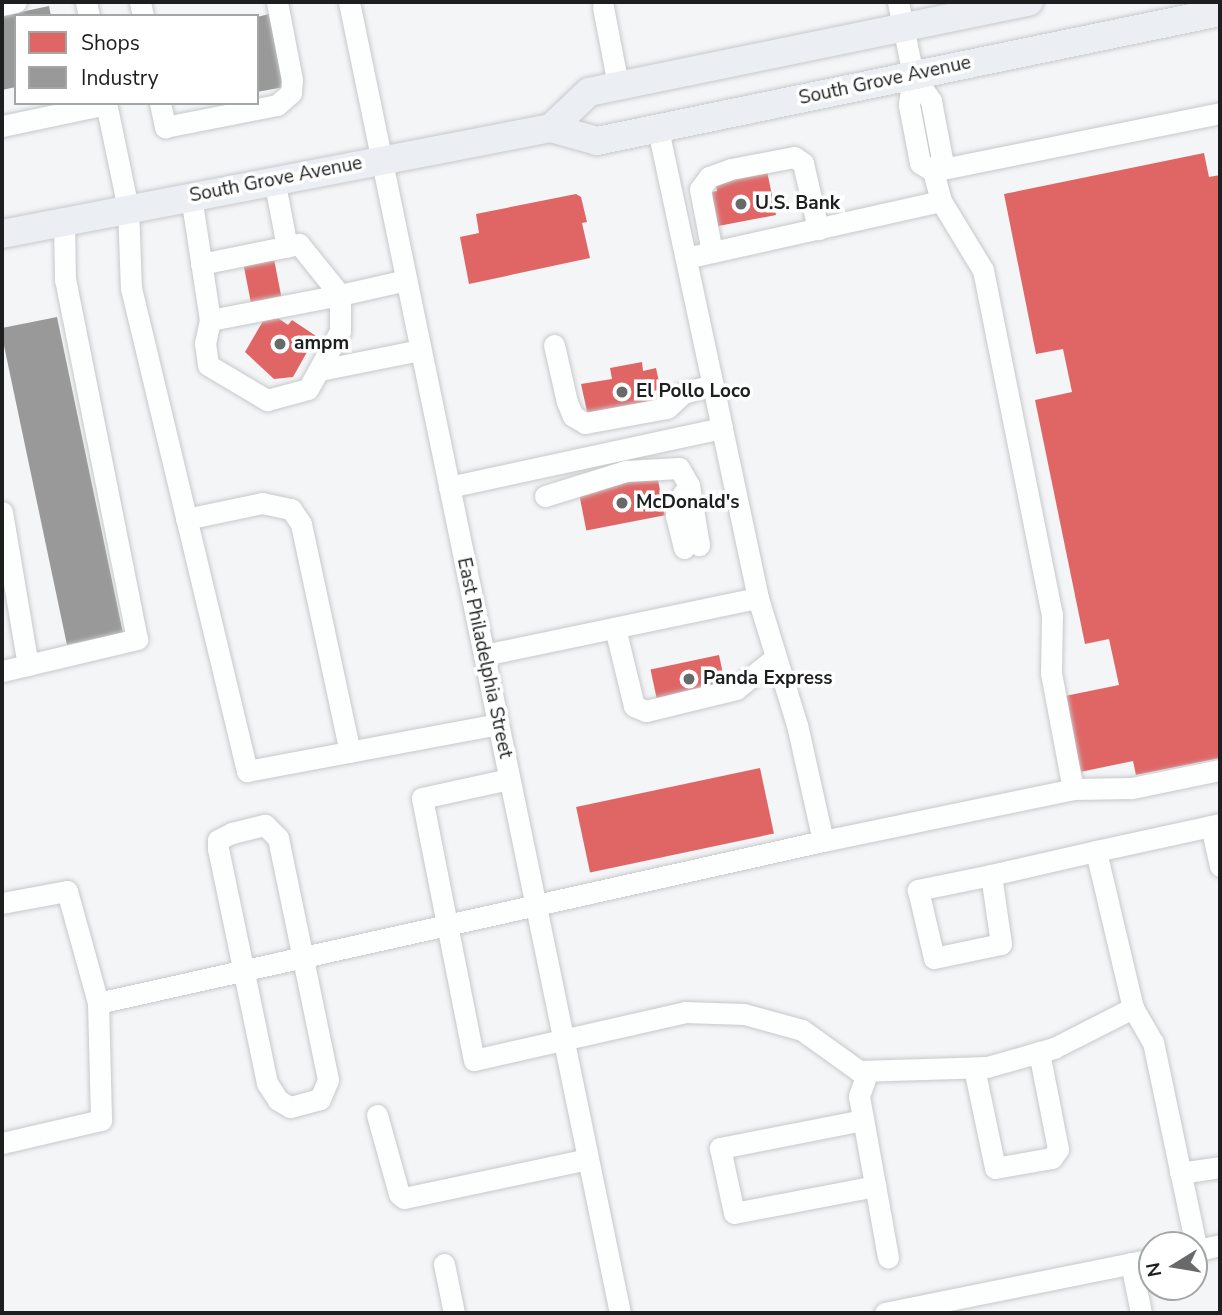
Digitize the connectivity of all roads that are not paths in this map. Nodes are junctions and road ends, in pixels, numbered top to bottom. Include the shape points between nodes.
1 (16, 2) edge
2 (277, 2) edge
3 (349, 2) edge
4 (1029, 2) edge
5 (2, 5) edge
6 (603, 7) dead end
7 (1220, 12) edge
8 (901, 15) edge
9 (913, 75) junction
10 (618, 85) junction
11 (101, 105) edge
12 (106, 105) edge
13 (160, 105) edge
14 (1220, 113) edge
15 (2, 126) edge
16 (551, 128) junction
17 (658, 129) junction
18 (381, 160) junction
19 (933, 171) junction
20 (274, 179) junction
21 (191, 196) junction
22 (941, 201) junction
23 (128, 208) junction
24 (64, 222) junction
25 (818, 229) junction
26 (2, 234) edge
27 (286, 247) junction
28 (712, 252) junction
29 (686, 258) junction
30 (201, 264) junction
31 (406, 280) junction
32 (340, 295) junction
33 (210, 320) junction
34 (554, 345) dead end
35 (420, 350) junction
36 (320, 370) junction
37 (713, 384) junction
38 (722, 428) junction
39 (449, 486) junction
40 (545, 496) dead end
41 (2, 512) edge
42 (186, 519) junction
43 (692, 547) dead end
44 (758, 598) junction
45 (615, 628) junction
46 (484, 655) junction
47 (775, 658) junction
48 (28, 665) junction
49 (2, 671) edge
50 (498, 724) junction
51 (350, 752) junction
52 (1220, 770) edge
53 (509, 779) junction
54 (1073, 789) junction
55 (1216, 825) edge
56 (823, 841) junction
57 (1096, 851) junction
58 (1220, 866) edge
59 (991, 875) junction
60 (2, 903) edge
61 (536, 907) junction
62 (448, 926) junction
63 (300, 958) junction
64 (243, 971) junction
65 (97, 1003) junction
66 (1133, 1009) junction
67 (563, 1039) junction
68 (1039, 1052) junction
69 (974, 1068) junction
70 (868, 1071) junction
71 (377, 1115) dead end
72 (863, 1120) junction
73 (2, 1143) edge
74 (588, 1159) junction
75 (1220, 1167) edge
76 (1180, 1173) junction
77 (874, 1186) junction
78 (1191, 1231) edge
79 (888, 1257) dead end
80 (1138, 1262) edge
81 (444, 1264) dead end
82 (454, 1313) edge
83 (620, 1313) edge
84 (884, 1313) edge

1 - 5 street
2 - 13 street via 291,93 277,105 165,127
3 - 18 street, East Philadelphia Street
4 - 8 main road
6 - 10 street
7 - 9 main road, South Grove Avenue
8 - 9 street
8 - 10 main road
9 - 17 main road, South Grove Avenue
9 - 19 street via 931,101 942,159
10 - 16 main road via 589,92
11 - 15 street
12 - 23 street
14 - 19 street
16 - 17 main road, South Grove Avenue via 597,141
16 - 18 main road, South Grove Avenue
17 - 29 street
18 - 20 main road, South Grove Avenue
18 - 31 street, East Philadelphia Street
19 - 22 street
20 - 21 main road, South Grove Avenue
20 - 27 street
21 - 23 main road, South Grove Avenue
21 - 30 street
22 - 25 street
22 - 54 street via 983,270 1052,615 1052,673
23 - 24 main road, South Grove Avenue
23 - 42 street via 131,288
24 - 26 main road, South Grove Avenue
24 - 48 street via 65,280 137,639
25 - 28 street
25 - 28 street via 803,163 794,157 731,169 709,177 700,189
27 - 30 street
27 - 32 street via 299,244
28 - 29 street
29 - 37 street
30 - 33 street
31 - 32 street
31 - 35 street, East Philadelphia Street
32 - 33 street
32 - 36 street via 340,331
33 - 36 street via 205,343 208,365 267,400 308,389
34 - 37 street via 567,402 573,416 586,423 667,408 683,393
35 - 36 street
35 - 39 street, East Philadelphia Street
37 - 38 street
38 - 39 street
38 - 44 street
39 - 46 street, East Philadelphia Street
40 - 43 street via 626,471 679,468 689,485
41 - 48 street
42 - 51 street via 262,503 291,509 301,524
42 - 51 street via 247,771
44 - 45 street
44 - 47 street
45 - 46 street
45 - 47 street via 634,706 646,711 736,689
46 - 50 street, East Philadelphia Street
47 - 56 street via 797,725
48 - 49 street
50 - 51 street
50 - 53 street, East Philadelphia Street
52 - 54 street via 1132,788
53 - 61 street, East Philadelphia Street
53 - 62 street via 422,798
54 - 56 street
55 - 57 street
55 - 58 street
56 - 61 street
57 - 59 street
57 - 66 street
59 - 59 street via 1001,944 934,958 918,890
60 - 65 street via 67,891
61 - 62 street
61 - 67 street, East Philadelphia Street
62 - 63 street
62 - 67 street via 474,1060
63 - 64 street
63 - 64 street via 278,838 265,825 218,840
63 - 64 street via 328,1080 320,1099 306,1105 290,1107 278,1100 267,1083
64 - 65 street
65 - 73 street via 101,1120
66 - 68 street
66 - 76 street via 1153,1042
67 - 70 street via 685,1012 744,1014 802,1030 859,1071
67 - 74 street, East Philadelphia Street
68 - 69 street
68 - 69 street via 1058,1149 1052,1158 995,1168
69 - 70 street
70 - 72 street via 859,1096
71 - 74 street via 399,1194 404,1198
72 - 77 street
72 - 77 street via 720,1148 734,1213
74 - 83 street, East Philadelphia Street
75 - 76 street
76 - 78 street
77 - 79 street
80 - 84 street
81 - 82 street

